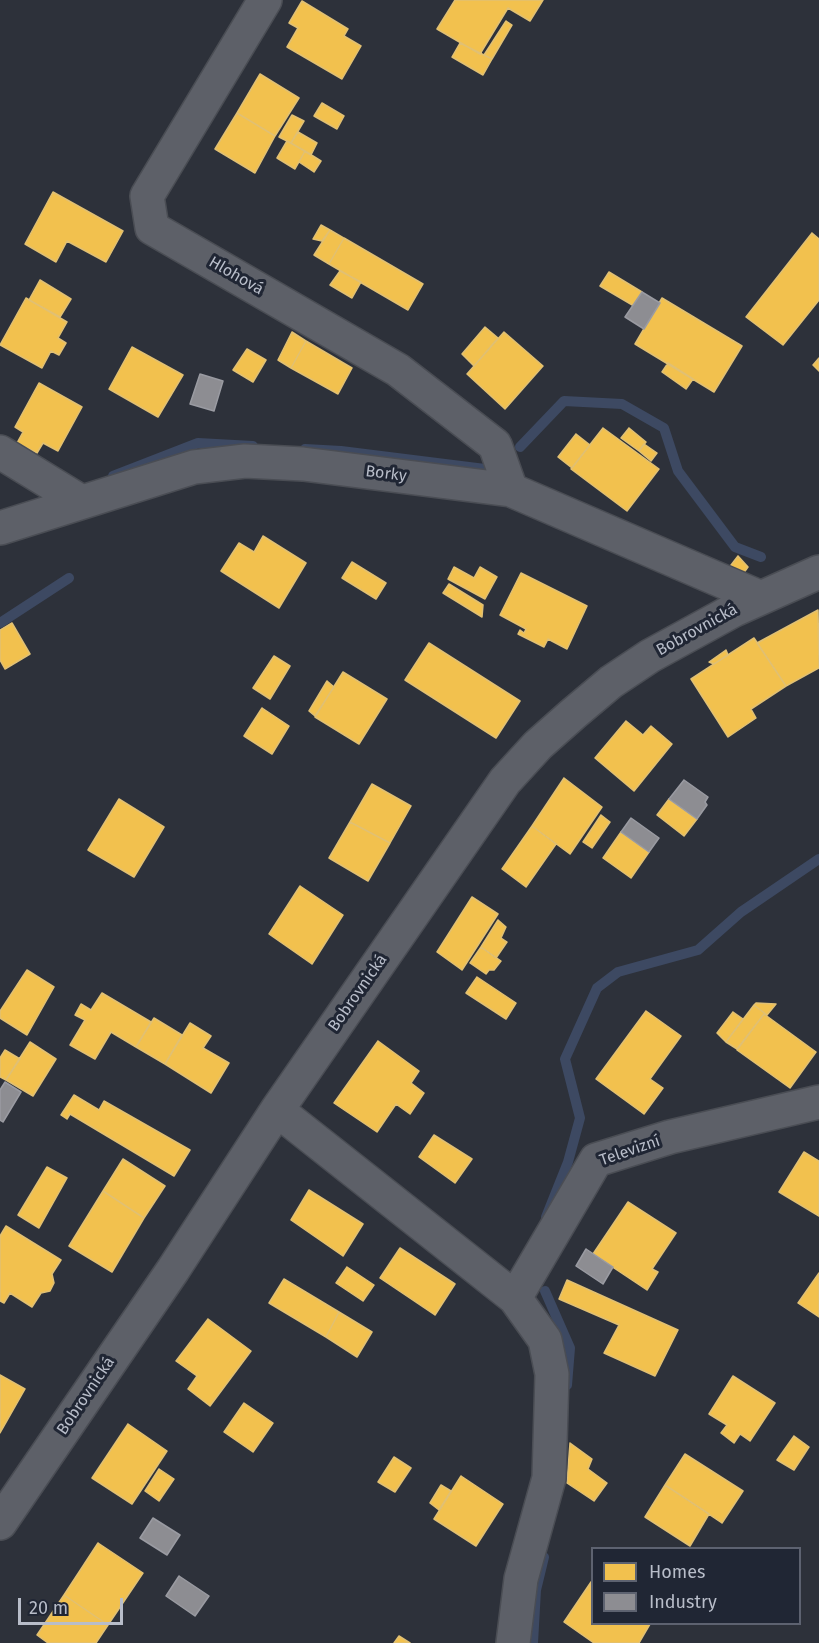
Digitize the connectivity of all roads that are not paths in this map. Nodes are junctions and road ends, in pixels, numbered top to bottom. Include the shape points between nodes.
1 (265, 0) edge
2 (0, 452) edge
3 (511, 490) junction
4 (80, 501) junction
5 (0, 528) edge
6 (819, 572) edge
7 (759, 597) junction
8 (819, 1102) edge
9 (277, 1110) junction
10 (515, 1298) junction
11 (0, 1523) edge
12 (513, 1643) edge

1 - 3 street, Hlohová via 147,196 152,228 398,370 495,445
2 - 4 street
3 - 4 street, Borky via 314,465 245,461 194,467
3 - 7 street, Borky
4 - 5 street, Borky
6 - 7 street, Bobrovnická
7 - 9 street, Bobrovnická via 650,656 611,682 538,745 505,781
8 - 10 street, Televizní via 670,1137 596,1160
9 - 10 street
9 - 11 street, Bobrovnická
10 - 12 street via 545,1340 552,1374 549,1478 521,1579

